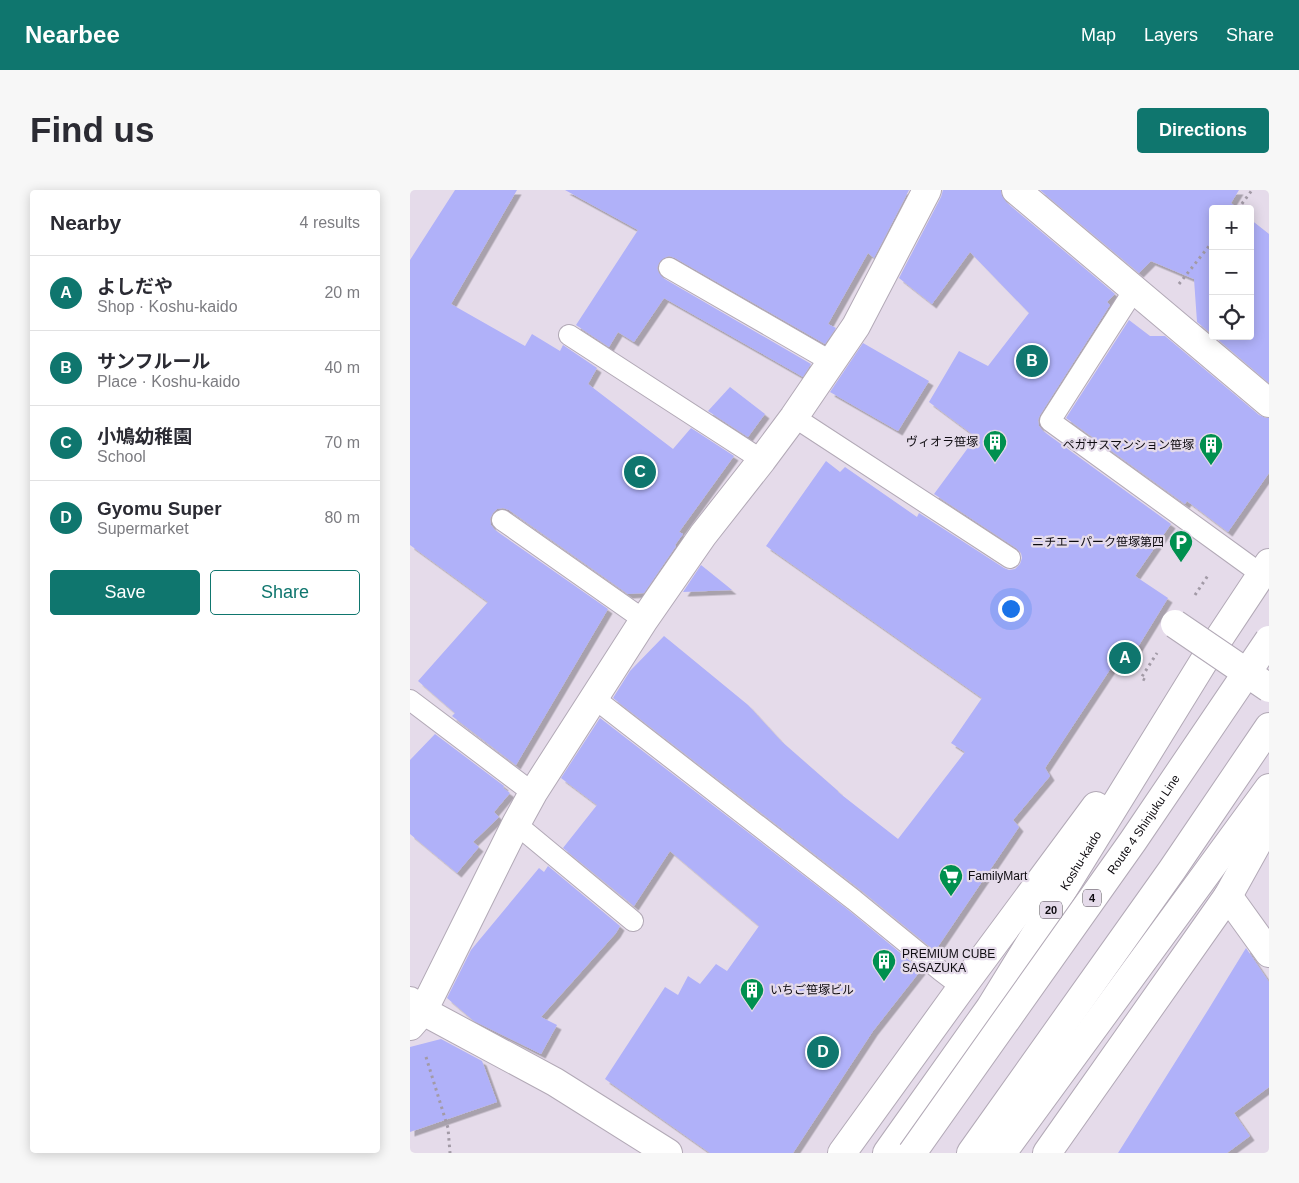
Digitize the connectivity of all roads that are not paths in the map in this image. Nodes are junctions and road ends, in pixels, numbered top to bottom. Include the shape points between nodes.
1 (927, 190) edge
2 (1016, 190) edge
3 (669, 268) dead end
4 (1134, 290) junction
5 (569, 335) dead end
6 (832, 362) junction
7 (1269, 403) edge
8 (794, 417) junction
9 (762, 460) junction
10 (502, 520) dead end
11 (1010, 558) dead end
12 (1265, 569) edge
13 (644, 620) junction
14 (1175, 624) dead end
15 (1269, 640) edge
16 (1204, 661) junction
17 (1269, 688) edge
18 (594, 698) junction
19 (410, 700) edge
20 (1269, 727) edge
21 (1269, 788) edge
22 (533, 793) junction
23 (1269, 822) edge
24 (516, 824) junction
25 (1228, 896) junction
26 (633, 921) dead end
27 (1269, 953) edge
28 (962, 987) junction
29 (414, 1015) edge
30 (668, 1153) edge
31 (842, 1153) edge
32 (887, 1153) edge
33 (912, 1153) edge
34 (971, 1153) edge
35 (1002, 1153) edge
36 (1047, 1153) edge

1 - 6 main road via 856,326
2 - 4 main road
3 - 6 lane
4 - 7 main road
4 - 12 lane via 1050,421
5 - 9 lane
6 - 8 main road
8 - 9 main road
8 - 11 lane
9 - 13 main road via 703,535
10 - 13 lane
12 - 16 main road, Koshu-kaido / 20
13 - 18 main road
14 - 17 main road, bridge
15 - 33 main road, Route 4 Shinjuku Line / 4, bridge via 1133,841
16 - 28 main road
16 - 32 main road, Koshu-kaido / 20 via 990,1008
18 - 22 main road
18 - 28 lane
19 - 22 lane
20 - 34 main road
21 - 35 main road
22 - 24 main road
23 - 25 main road
24 - 26 lane
24 - 29 main road
25 - 27 main road
25 - 36 main road
28 - 31 main road
29 - 30 main road via 556,1082

